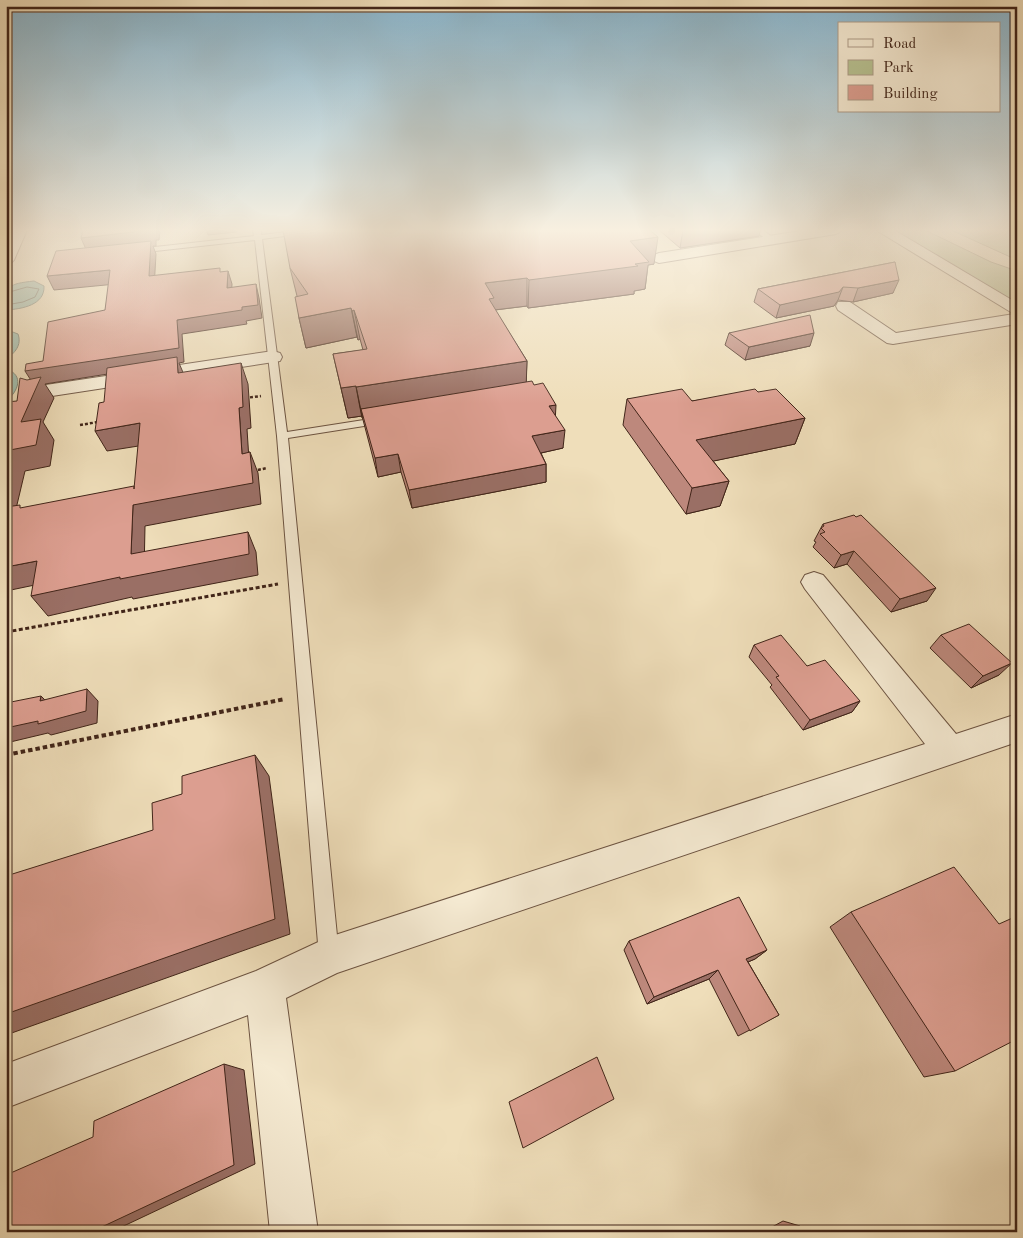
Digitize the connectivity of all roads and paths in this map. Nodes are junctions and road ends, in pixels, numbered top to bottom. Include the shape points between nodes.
1 (264, 288) edge
2 (980, 288) edge
3 (844, 306) dead end
4 (1017, 310) edge
5 (1017, 319) edge
6 (272, 357) junction
7 (40, 392) edge
8 (277, 393) junction
9 (237, 400) edge
10 (398, 417) edge
11 (99, 422) edge
12 (80, 426) dead end
13 (282, 436) junction
14 (285, 465) junction
15 (246, 472) edge
16 (295, 581) junction
17 (814, 582) dead end
18 (6, 632) edge
19 (306, 694) junction
20 (1017, 728) edge
21 (949, 750) junction
22 (6, 755) edge
23 (329, 956) junction
24 (265, 988) junction
25 (6, 1086) edge
26 (294, 1232) edge

1 - 6 lane
2 - 4 street
3 - 5 street via 893,339
6 - 7 street
6 - 8 lane
8 - 9 path
8 - 13 lane
10 - 13 lane
11 - 12 path
13 - 14 lane
14 - 15 path
14 - 16 lane
16 - 18 path
16 - 19 lane
17 - 21 street
19 - 22 path
19 - 23 lane
20 - 21 street
21 - 23 street
23 - 24 street
24 - 25 street
24 - 26 street

